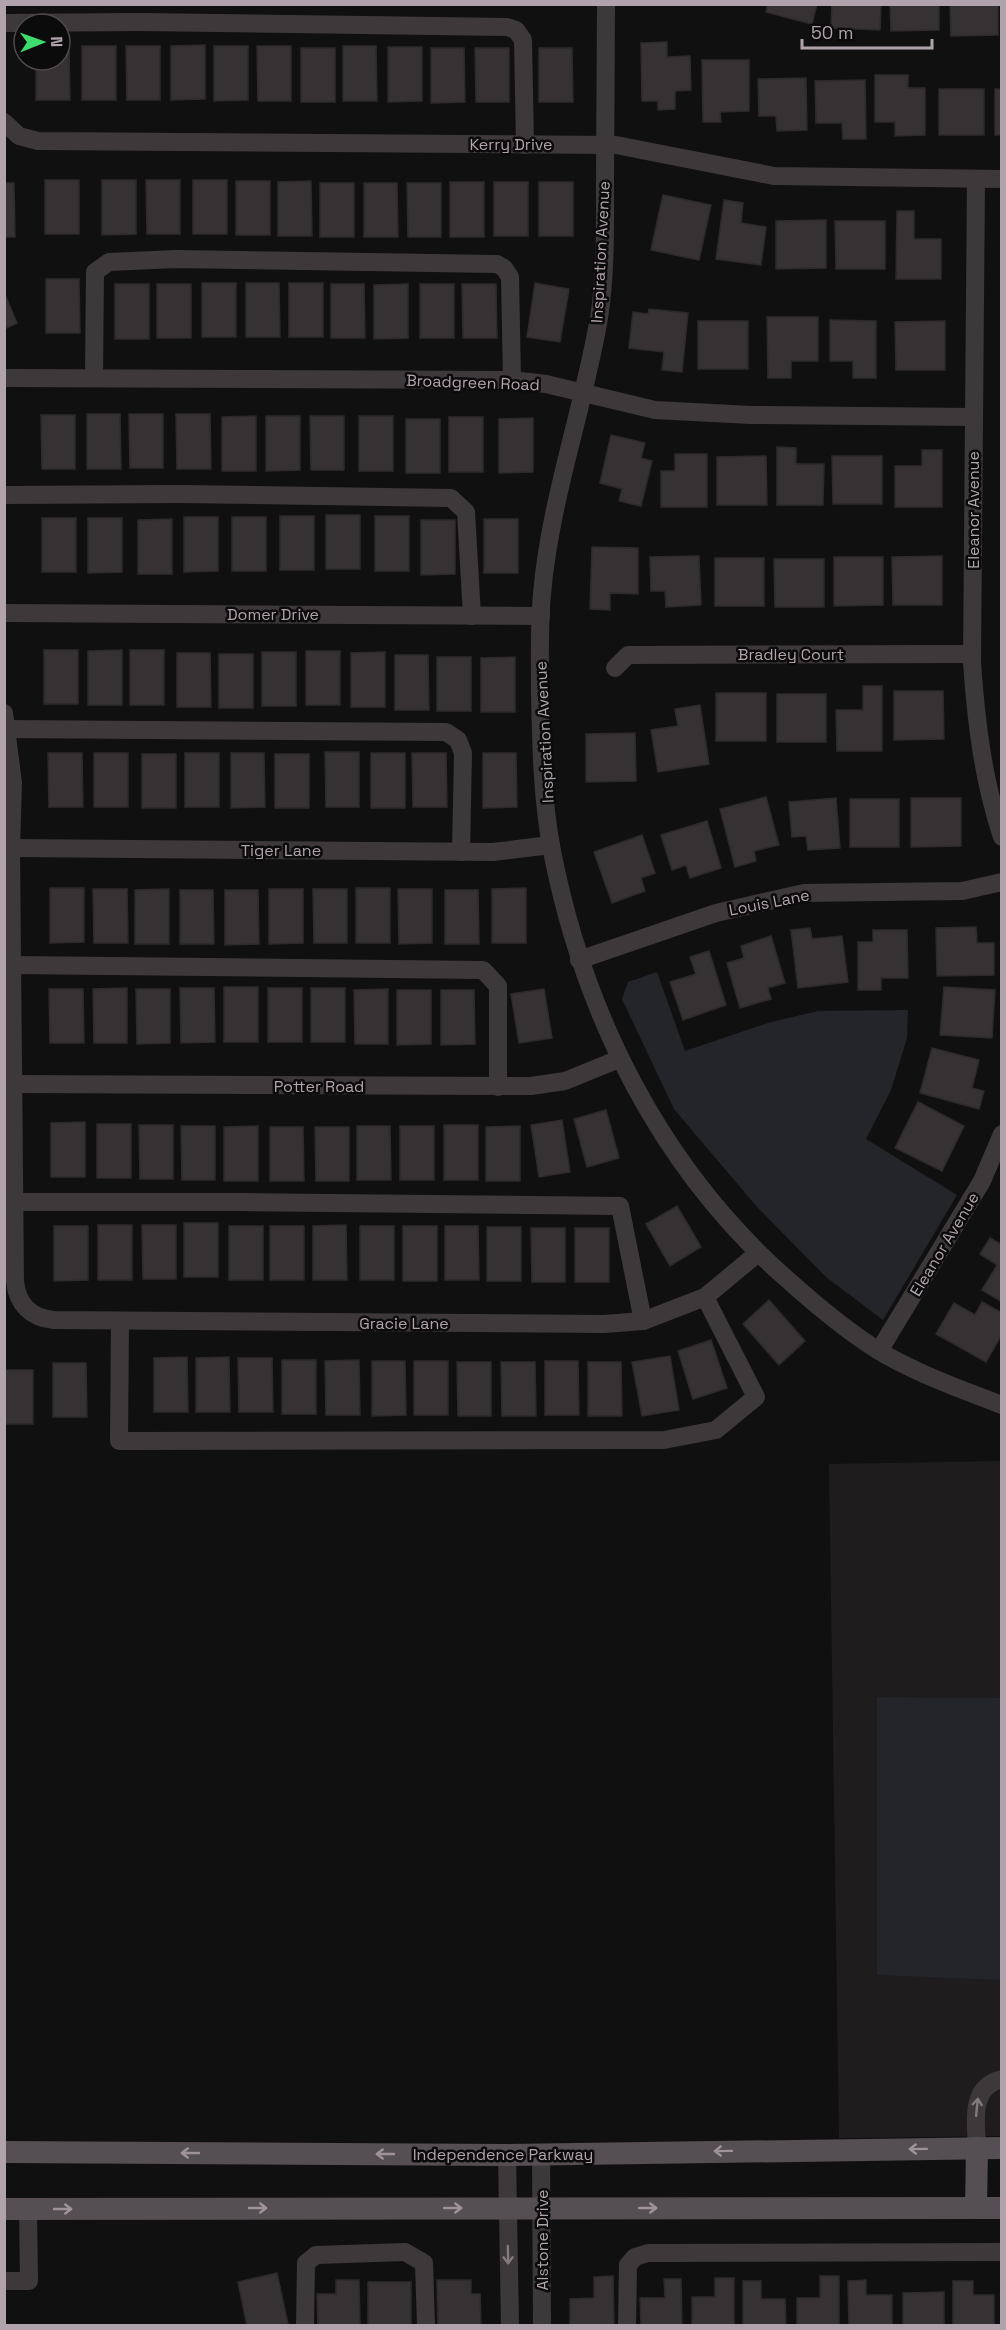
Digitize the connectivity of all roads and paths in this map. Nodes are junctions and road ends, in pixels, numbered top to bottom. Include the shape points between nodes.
1 (606, 4) edge
2 (4, 23) edge
3 (4, 122) edge
4 (525, 144) junction
5 (606, 145) junction
6 (976, 179) junction
7 (1002, 180) edge
8 (94, 377) junction
9 (4, 378) edge
10 (512, 380) junction
11 (583, 392) junction
12 (974, 417) junction
13 (4, 495) edge
14 (4, 613) edge
15 (472, 616) junction
16 (541, 616) junction
17 (972, 654) junction
18 (615, 668) dead end
19 (5, 721) edge
20 (1002, 837) edge
21 (551, 845) junction
22 (11, 848) junction
23 (461, 852) junction
24 (1002, 882) edge
25 (579, 960) junction
26 (12, 965) junction
27 (619, 1059) junction
28 (13, 1084) junction
29 (498, 1087) junction
30 (1002, 1134) edge
31 (14, 1202) junction
32 (758, 1253) junction
33 (705, 1297) junction
34 (120, 1321) junction
35 (643, 1321) junction
36 (879, 1351) junction
37 (1002, 1406) edge
38 (1002, 2079) edge
39 (976, 2148) junction
40 (1002, 2148) edge
41 (4, 2152) edge
42 (541, 2154) junction
43 (507, 2155) junction
44 (508, 2208) junction
45 (542, 2208) junction
46 (976, 2208) junction
47 (1002, 2208) edge
48 (4, 2209) edge
49 (28, 2209) junction
50 (1002, 2252) edge
51 (4, 2281) edge
52 (305, 2325) edge
53 (426, 2325) edge
54 (510, 2325) edge
55 (542, 2325) edge
56 (627, 2325) edge

1 - 5 street, Inspiration Avenue
2 - 4 street via 507,27 516,30 523,40
3 - 4 street, Kerry Drive via 19,136 38,141
4 - 5 street, Kerry Drive
5 - 6 street, Kerry Drive via 774,176
5 - 11 street, Inspiration Avenue via 599,315
6 - 7 street, Kerry Drive
6 - 12 street, Eleanor Avenue
8 - 9 street, Broadgreen Road
8 - 10 street, Broadgreen Road
8 - 10 street via 95,272 109,262 176,259 497,264 510,277
10 - 11 street, Broadgreen Road
11 - 12 street, Broadgreen Road via 655,410
11 - 16 street, Inspiration Avenue via 556,507
12 - 17 street, Eleanor Avenue
13 - 15 street via 451,498 466,512
14 - 15 street, Domer Drive
15 - 16 street, Domer Drive
16 - 21 street, Inspiration Avenue via 541,746
17 - 18 street, Bradley Court via 628,655
17 - 20 street, Eleanor Avenue via 984,769
19 - 22 street via 13,783
19 - 23 street via 446,732 458,740 464,753
21 - 23 street, Tiger Lane
21 - 25 street, Inspiration Avenue
22 - 23 street, Tiger Lane
22 - 26 street
24 - 25 street, Louis Lane via 962,891 804,893 716,913
25 - 27 street, Inspiration Avenue
26 - 28 street
26 - 29 street via 483,970 498,986
27 - 29 street, Potter Road via 565,1081
27 - 32 street, Inspiration Avenue via 683,1165
28 - 29 street, Potter Road
28 - 31 street
30 - 36 street, Eleanor Avenue via 982,1181
31 - 34 street, Gracie Lane via 15,1289 21,1303 32,1314 54,1320
31 - 35 street via 620,1206
32 - 33 street, Gracie Lane
32 - 36 street, Inspiration Avenue via 813,1302
33 - 34 street via 756,1397 716,1430 664,1440 119,1440
33 - 35 street, Gracie Lane
34 - 35 street, Gracie Lane
36 - 37 street, Inspiration Avenue via 947,1385
39 -> 38 street via 978,2097 989,2084
39 - 40 main road, Independence Parkway
39 -> 42 main road, Independence Parkway
39 - 46 main road
43 -> 41 main road, Independence Parkway
42 - 43 main road, Independence Parkway
42 - 45 street, Alstone Drive
43 - 44 street, Alstone Drive
44 - 45 main road
49 -> 44 main road
44 -> 54 street, Alstone Drive
45 -> 46 main road
45 - 55 street, Alstone Drive
46 - 47 main road
48 - 49 main road
49 - 51 street via 29,2281
50 - 56 street via 648,2253 635,2257 628,2265
52 - 53 street via 306,2263 316,2255 405,2252 424,2263

